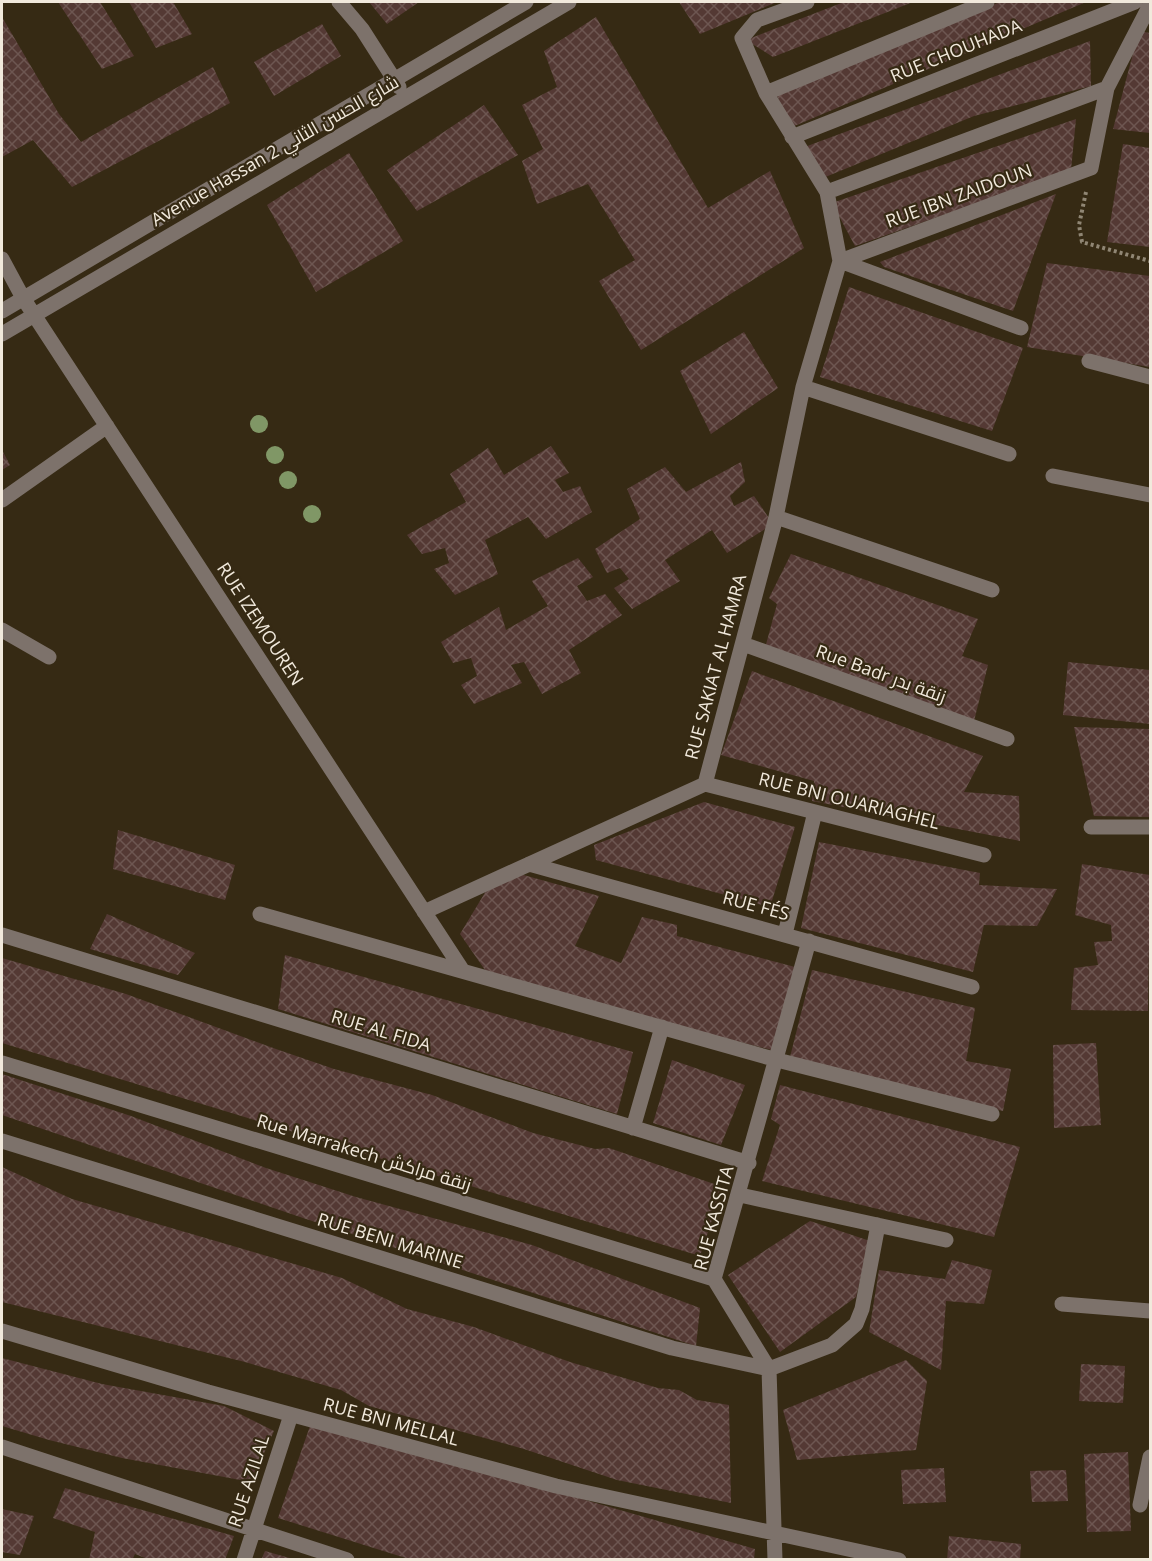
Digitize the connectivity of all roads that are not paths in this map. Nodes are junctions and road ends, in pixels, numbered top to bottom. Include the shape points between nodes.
1 (339, 2) edge
2 (526, 2) edge
3 (569, 2) edge
4 (807, 2) edge
5 (987, 2) edge
6 (1135, 2) edge
7 (1150, 5) edge
8 (394, 79) junction
9 (1107, 88) junction
10 (766, 93) junction
11 (406, 97) junction
12 (792, 137) junction
13 (229, 176) junction
14 (827, 192) junction
15 (240, 195) junction
16 (2, 259) edge
17 (840, 261) junction
18 (23, 298) junction
19 (2, 311) edge
20 (34, 315) junction
21 (1021, 328) dead end
22 (2, 334) edge
23 (1089, 361) dead end
24 (1150, 377) edge
25 (803, 387) junction
26 (107, 426) junction
27 (1009, 454) dead end
28 (1053, 476) dead end
29 (1150, 495) edge
30 (2, 500) edge
31 (776, 517) junction
32 (992, 590) dead end
33 (2, 630) edge
34 (743, 644) junction
35 (49, 657) dead end
36 (1007, 740) dead end
37 (705, 784) junction
38 (815, 812) junction
39 (1091, 827) dead end
40 (1150, 827) edge
41 (984, 855) dead end
42 (529, 864) junction
43 (424, 912) junction
44 (260, 914) dead end
45 (785, 934) junction
46 (2, 935) edge
47 (809, 941) junction
48 (463, 971) junction
49 (972, 987) dead end
50 (662, 1027) junction
51 (777, 1060) junction
52 (2, 1063) edge
53 (992, 1114) dead end
54 (633, 1128) junction
55 (2, 1141) edge
56 (749, 1163) junction
57 (740, 1195) junction
58 (879, 1225) junction
59 (946, 1240) dead end
60 (714, 1279) junction
61 (1062, 1304) dead end
62 (1150, 1311) edge
63 (2, 1331) edge
64 (769, 1369) junction
65 (291, 1415) junction
66 (2, 1447) edge
67 (1150, 1457) edge
68 (1140, 1505) dead end
69 (254, 1530) junction
70 (776, 1534) junction
71 (244, 1560) edge
72 (347, 1560) edge
73 (775, 1560) edge
74 (898, 1560) edge

1 - 8 street via 362,29
2 - 8 street, Avenue Hassan 2 شارع الحسن الثاني
3 - 11 street, Avenue Hassan 2 شارع الحسن الثاني
4 - 10 street via 758,20 742,39
5 - 10 street
6 - 12 street, RUE CHOUHADA
7 - 9 street
8 - 11 street
8 - 13 street, Avenue Hassan 2 شارع الحسن الثاني
9 - 14 street
9 - 17 street, RUE IBN ZAIDOUN via 1091,168
10 - 12 street
11 - 15 street, Avenue Hassan 2 شارع الحسن الثاني
12 - 14 street
13 - 15 street
13 - 18 street, Avenue Hassan 2 شارع الحسن الثاني
14 - 17 street
15 - 20 street, Avenue Hassan 2 شارع الحسن الثاني
16 - 18 street, RUE IZEMOUREN
17 - 21 street
17 - 25 street, RUE SAKIAT AL HAMRA
18 - 19 street, Avenue Hassan 2 شارع الحسن الثاني
18 - 20 street, RUE IZEMOUREN
20 - 22 street, Avenue Hassan 2 شارع الحسن الثاني
20 - 26 street, RUE IZEMOUREN
23 - 24 street
25 - 27 street
25 - 31 street, RUE SAKIAT AL HAMRA
26 - 30 street
26 - 43 street, RUE IZEMOUREN
28 - 29 street
31 - 32 street
31 - 34 street, RUE SAKIAT AL HAMRA
33 - 35 street
34 - 36 street, Rue Badr زنقة بدر
34 - 37 street, RUE SAKIAT AL HAMRA
37 - 38 street, RUE BNI OUARIAGHEL
37 - 42 street, RUE SAKIAT AL HAMRA
38 - 41 street, RUE BNI OUARIAGHEL
38 - 45 street
39 - 40 street
42 - 43 street, RUE SAKIAT AL HAMRA
42 - 45 street, RUE FÉS
43 - 48 street, RUE IZEMOUREN
44 - 48 street
45 - 47 street, RUE FÉS
46 - 54 street, RUE AL FIDA
47 - 49 street, RUE FÉS
47 - 51 street, RUE KASSITA
48 - 50 street
50 - 51 street
50 - 54 street
51 - 53 street
51 - 56 street, RUE KASSITA
52 - 60 street, Rue Marrakech زنقة مراكش
54 - 56 street, RUE AL FIDA
55 - 64 street, RUE BENI MARINE via 672,1348
56 - 57 street, RUE KASSITA
57 - 58 street
57 - 60 street, RUE KASSITA
58 - 59 street
58 - 64 street via 856,1324 832,1345
60 - 64 street, RUE KASSITA
61 - 62 street
63 - 65 street, RUE BNI MELLAL
64 - 70 street, RUE KASSITA
65 - 69 street, RUE AZILAL
65 - 70 street, RUE BNI MELLAL via 556,1486
66 - 69 street
67 - 68 street
69 - 71 street, RUE AZILAL
69 - 72 street
70 - 73 street, RUE KASSITA
70 - 74 street, RUE BNI MELLAL

